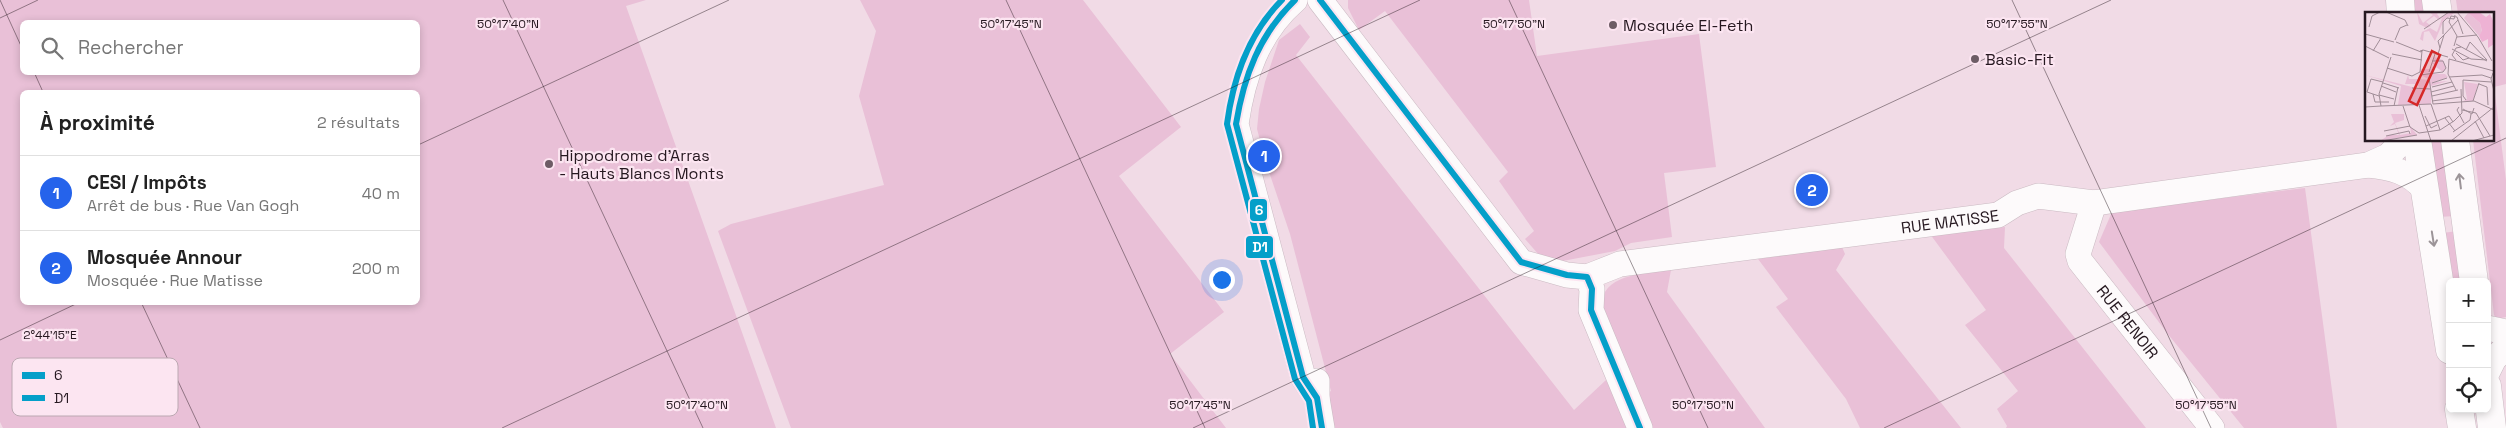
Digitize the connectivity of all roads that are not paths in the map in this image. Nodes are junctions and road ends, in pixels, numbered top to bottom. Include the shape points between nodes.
1 (1296, 0) edge
2 (1320, 0) edge
3 (2403, 141) edge
4 (2417, 141) edge
5 (2455, 141) edge
6 (2368, 165) junction
7 (2425, 190) junction
8 (2094, 203) junction
9 (1587, 277) junction
10 (2473, 278) edge
11 (2446, 324) edge
12 (2491, 329) edge
13 (2506, 332) edge
14 (2506, 346) edge
15 (2490, 368) edge
16 (2460, 413) edge
17 (2490, 413) edge
18 (1322, 428) edge
19 (1640, 428) edge
20 (2212, 428) edge
21 (2462, 428) edge
22 (2492, 428) edge

1 - 18 street via 1268,29 1253,55 1240,97 1317,376
2 - 9 street via 1521,262
3 - 6 street via 2388,156
4 - 7 main road
10 -> 5 main road
6 - 7 street via 2401,171
6 - 8 street, RUE MATISSE
7 -> 11 main road
8 - 9 street, RUE MATISSE via 2038,196 2017,203 1998,215 1620,264
8 - 20 street, RUE RENOIR via 2078,254 2080,261
9 - 19 street via 1592,289 1591,310
12 - 13 street
14 - 15 street
16 - 21 main road
17 - 22 main road

